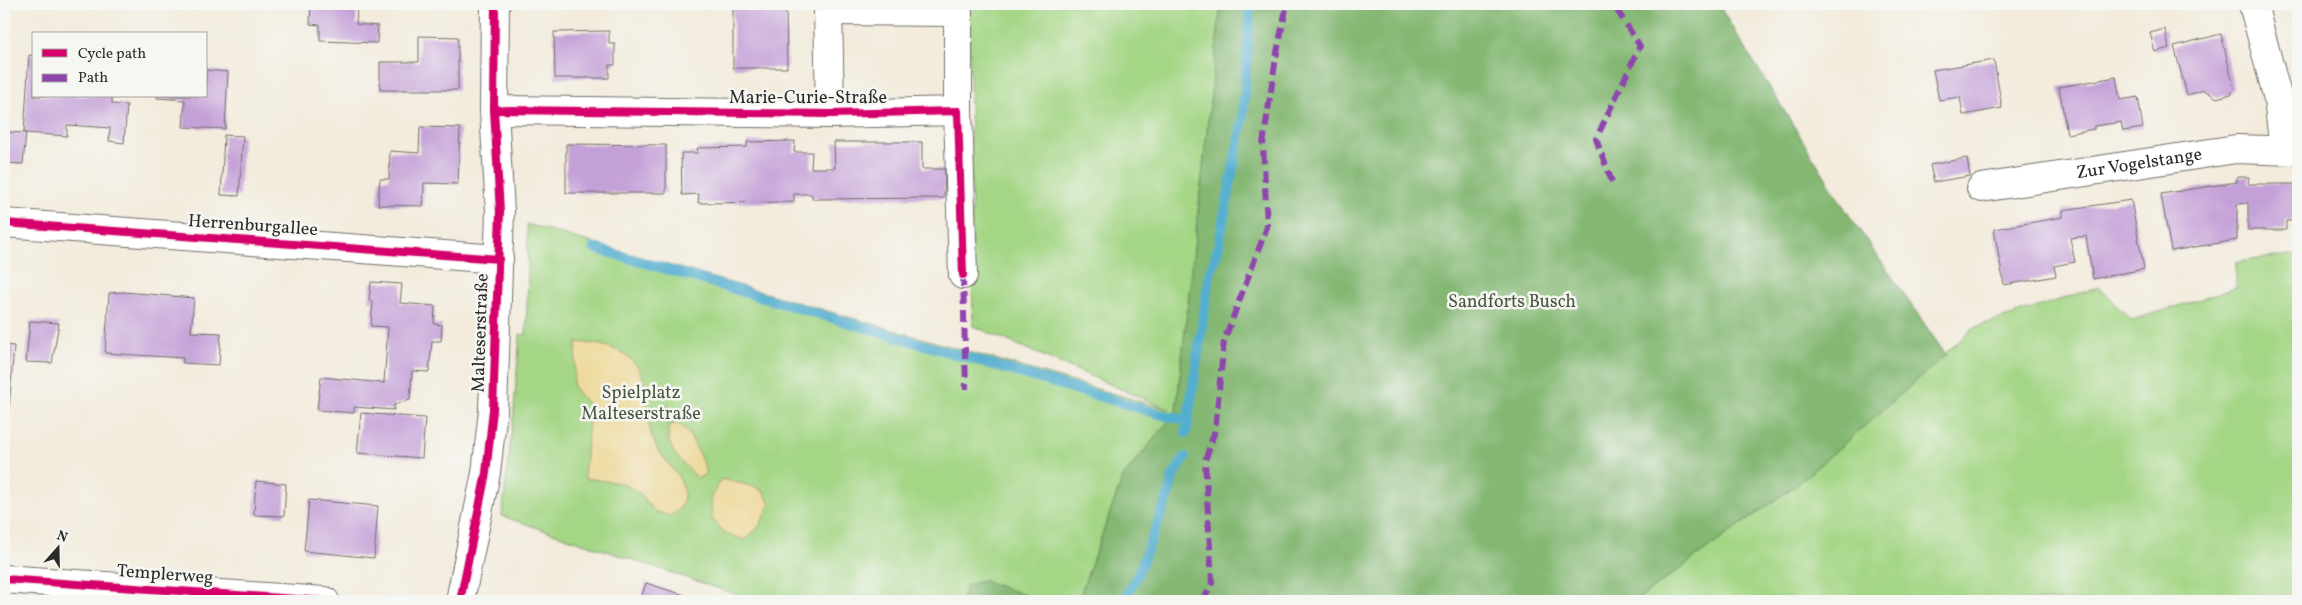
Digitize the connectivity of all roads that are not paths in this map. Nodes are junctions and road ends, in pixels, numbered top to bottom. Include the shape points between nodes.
1 (495, 4) edge
2 (2254, 4) edge
3 (828, 7) edge
4 (494, 110) junction
5 (958, 111) junction
6 (830, 114) junction
7 (2291, 150) edge
8 (1980, 188) dead end
9 (4, 223) edge
10 (499, 259) junction
11 (963, 275) dead end
12 (4, 580) edge
13 (325, 601) edge
14 (460, 601) edge

1 - 4 street, Malteserstraße
2 - 7 street
3 - 5 street, Marie-Curie-Straße via 958,12
3 - 6 street, Marie-Curie-Straße
4 - 6 street, Marie-Curie-Straße
4 - 10 street, Malteserstraße via 500,212
5 - 6 street, Marie-Curie-Straße
5 - 11 street, Marie-Curie-Straße
7 - 8 street, Zur Vogelstange via 2236,149
9 - 10 street, Herrenburgallee
10 - 14 street, Malteserstraße via 493,410 486,473
12 - 13 street, Templerweg

